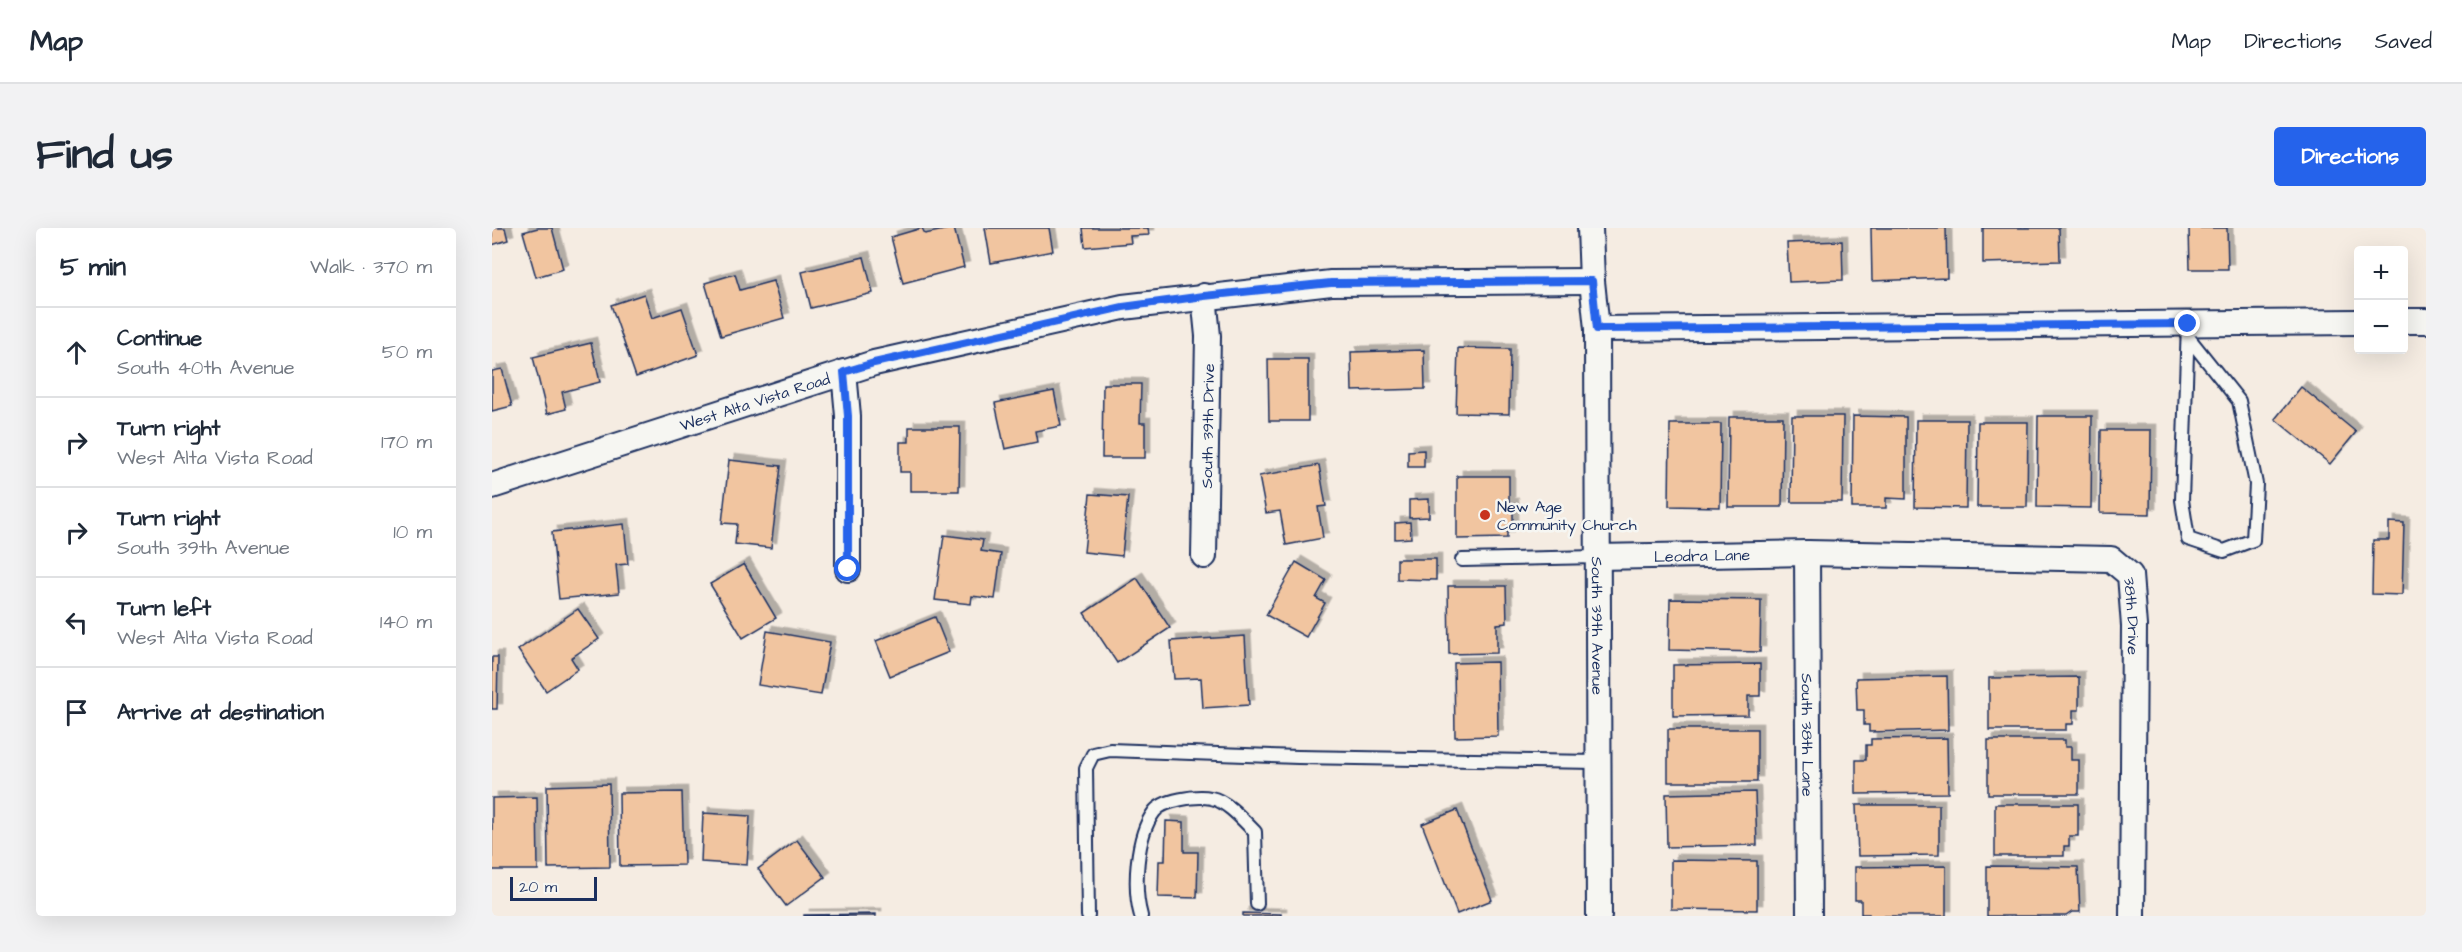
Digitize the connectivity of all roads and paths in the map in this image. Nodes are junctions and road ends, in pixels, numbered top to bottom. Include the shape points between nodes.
1 (1590, 228) edge
2 (1592, 281) junction
3 (1204, 296) junction
4 (2408, 321) edge
5 (2426, 321) edge
6 (2354, 322) edge
7 (1597, 329) junction
8 (2188, 331) junction
9 (844, 372) junction
10 (492, 486) edge
11 (1807, 553) junction
12 (1204, 556) dead end
13 (1598, 557) junction
14 (1462, 560) dead end
15 (848, 569) dead end
16 (1598, 762) junction
17 (1257, 904) dead end
18 (1088, 916) edge
19 (1141, 916) edge
20 (1599, 916) edge
21 (1809, 916) edge
22 (2132, 916) edge

1 - 2 street, South 39th Avenue
2 - 3 street, West Alta Vista Road via 1331,283
2 - 7 street, South 39th Avenue
3 - 9 street, West Alta Vista Road via 1123,307
3 - 12 street, South 39th Drive via 1208,336
4 - 5 street
6 - 8 street
7 - 8 street
7 - 13 street, South 39th Avenue
8 - 8 lane via 2182,500 2188,539 2224,551 2253,540 2256,484 2239,401
9 - 10 street, West Alta Vista Road
9 - 15 street via 848,416
11 - 13 street, Leodra Lane
11 - 21 street, South 38th Lane
11 - 22 street, 38th Drive via 2111,559 2130,575 2134,626
13 - 14 lane
13 - 16 street, South 39th Avenue
16 - 18 lane via 1110,750 1093,754 1086,768
16 - 20 street, South 39th Avenue
17 - 19 lane via 1255,832 1233,810 1212,798 1183,798 1155,810 1143,831 1138,867

